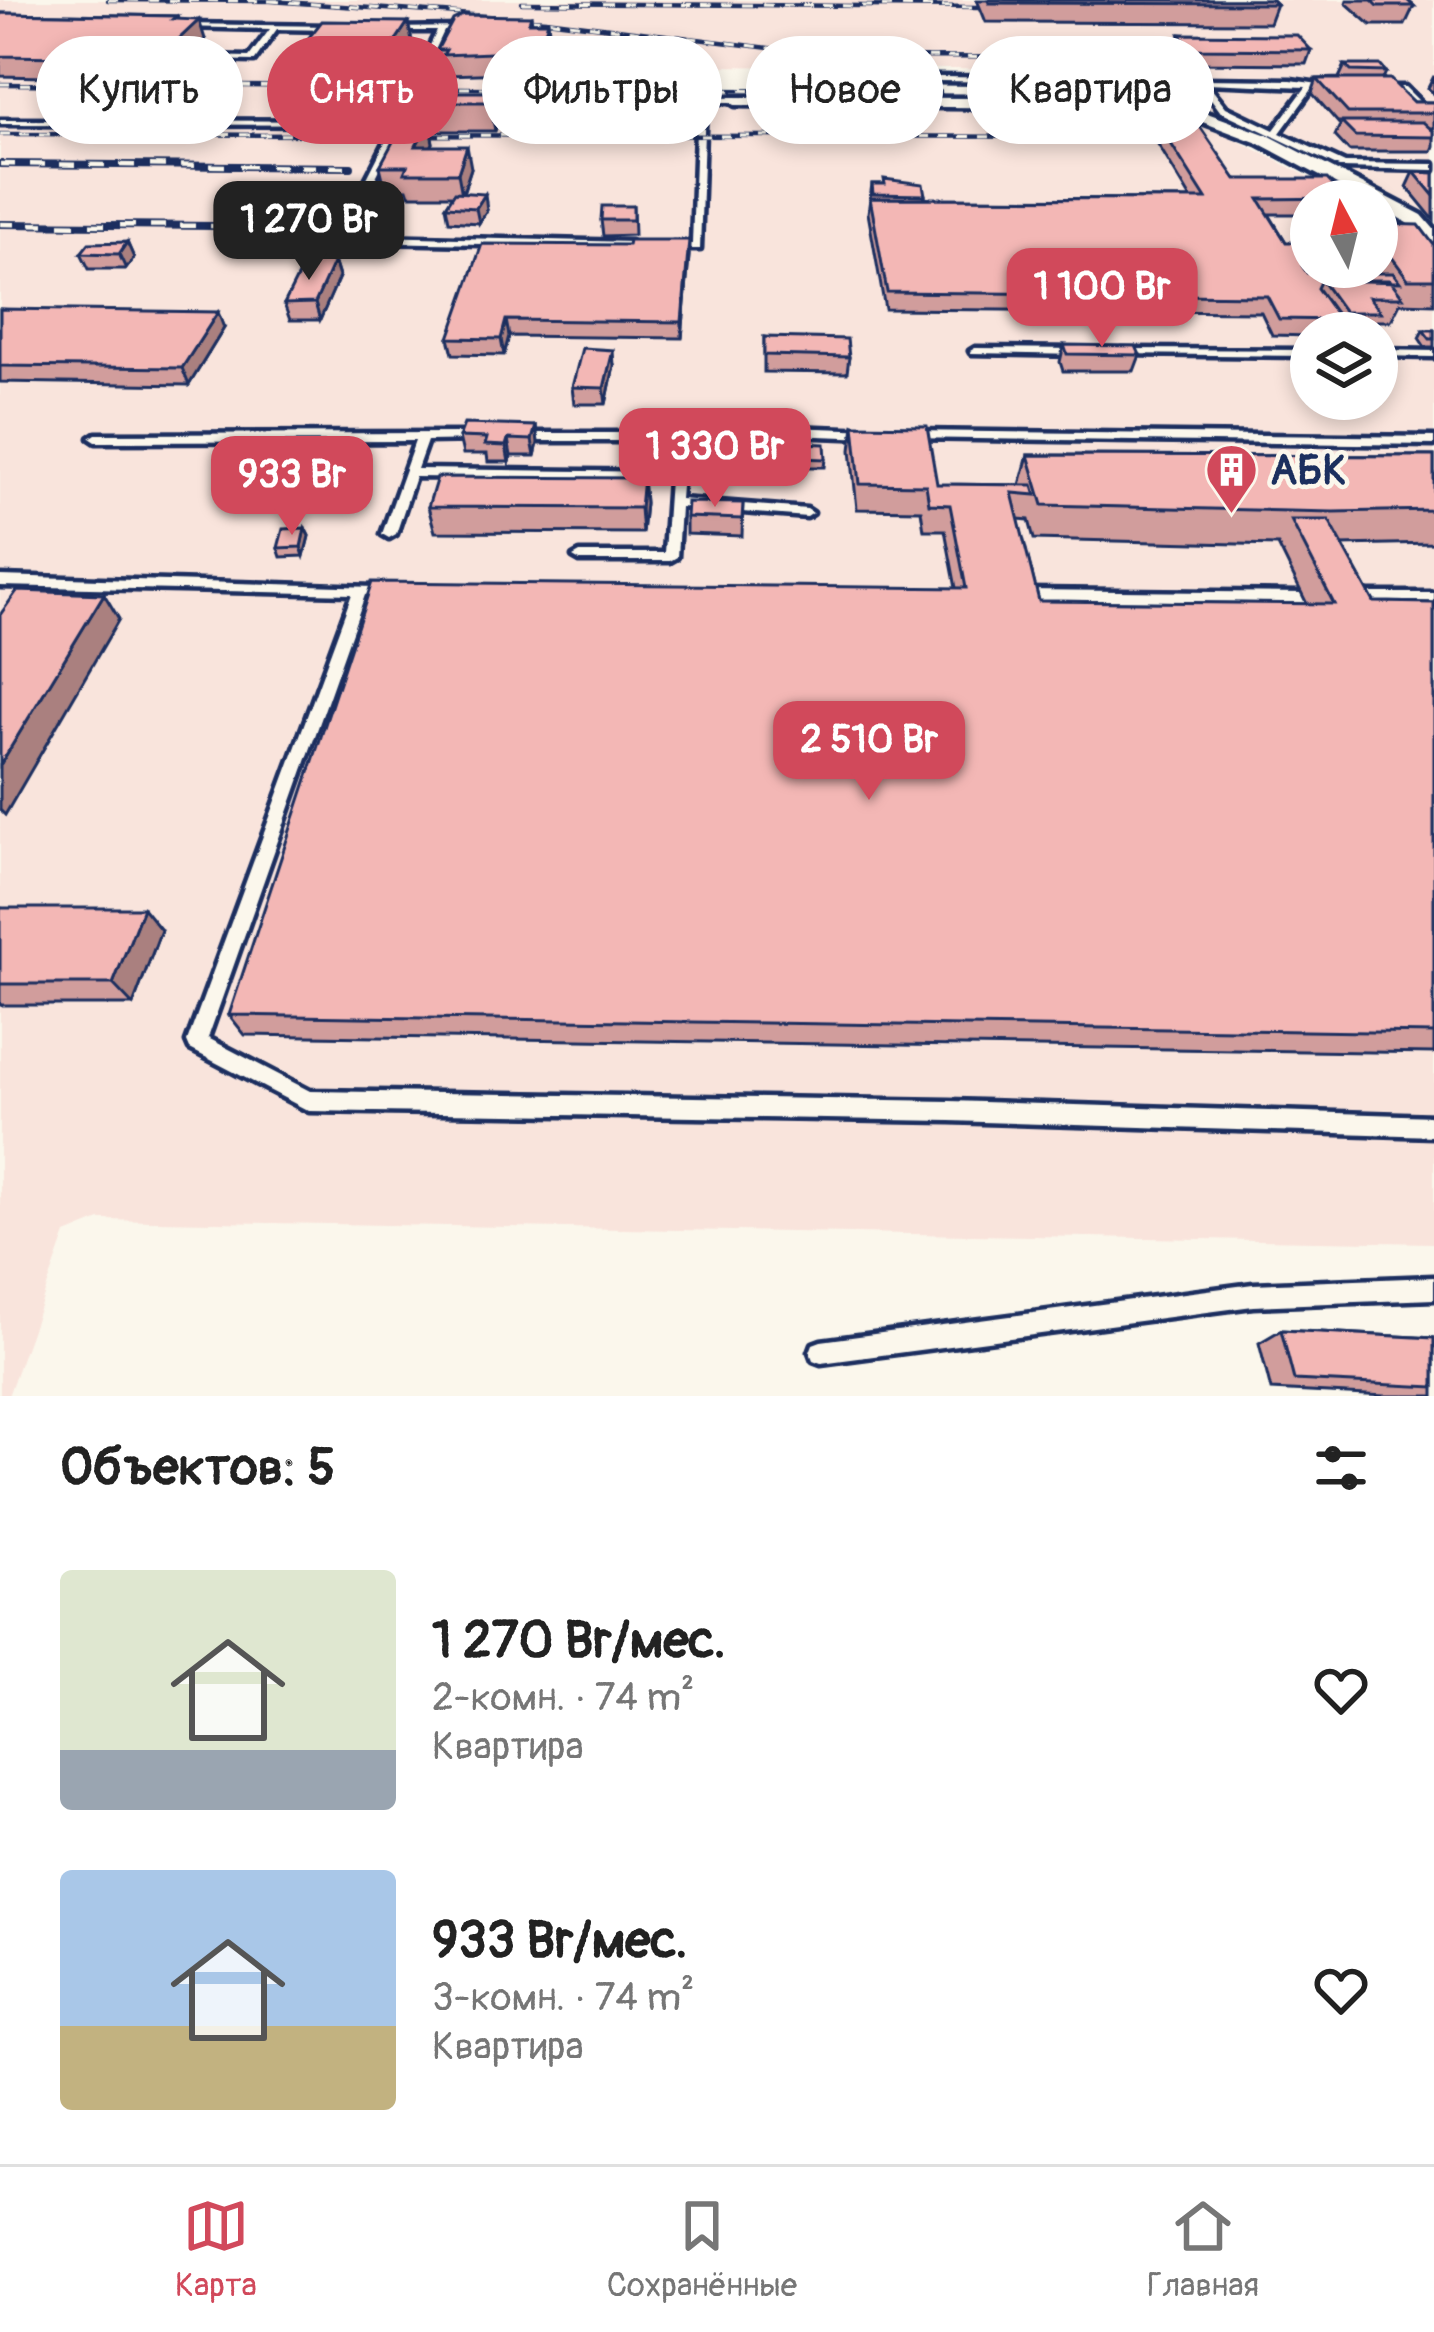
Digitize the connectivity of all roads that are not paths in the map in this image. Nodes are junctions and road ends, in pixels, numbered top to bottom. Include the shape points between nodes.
1 (174, 26) edge
2 (275, 27) junction
3 (347, 28) edge
4 (370, 28) edge
5 (442, 29) junction
6 (468, 29) edge
7 (526, 29) edge
8 (439, 36) edge
9 (552, 36) edge
10 (243, 59) edge
11 (1214, 81) edge
12 (1310, 87) junction
13 (1337, 88) edge
14 (1381, 89) edge
15 (1214, 98) edge
16 (722, 100) edge
17 (735, 100) joint
18 (967, 102) edge
19 (1426, 112) edge
20 (1214, 118) edge
21 (0, 122) edge
22 (267, 123) edge
23 (1275, 134) junction
24 (388, 144) edge
25 (700, 144) edge
26 (1434, 167) edge
27 (1434, 240) edge
28 (636, 245) edge
29 (656, 246) edge
30 (975, 351) dead end
31 (1290, 353) edge
32 (1398, 353) edge
33 (1434, 353) edge
34 (679, 431) junction
35 (422, 437) junction
36 (490, 437) edge
37 (514, 437) edge
38 (96, 438) dead end
39 (1434, 441) edge
40 (410, 473) junction
41 (676, 476) junction
42 (674, 503) junction
43 (807, 513) dead end
44 (389, 534) dead end
45 (580, 556) dead end
46 (0, 581) edge
47 (360, 590) junction
48 (384, 590) edge
49 (1024, 596) edge
50 (1304, 598) edge
51 (1342, 598) edge
52 (1434, 598) edge
53 (1434, 1126) edge
54 (1434, 1288) edge
55 (820, 1352) dead end

1 - 2 lane
2 - 3 lane
2 - 10 lane
4 - 5 lane
5 - 6 lane
5 - 8 lane
7 - 9 lane
11 - 12 lane
12 - 13 lane
12 - 23 lane
14 - 19 lane via 1402,89
15 - 23 lane
16 - 17 lane
17 - 18 street
20 - 27 street via 1414,219
21 - 22 lane
23 - 26 lane via 1344,166
24 - 28 lane via 345,231 374,239
25 - 29 lane via 697,247
30 - 31 lane
32 - 33 lane
34 - 37 lane
34 - 39 lane
34 - 41 lane
35 - 36 lane
35 - 38 lane
35 - 40 lane
40 - 41 lane
40 - 44 lane
41 - 42 lane
42 - 43 lane
42 - 45 lane via 670,557
46 - 47 lane
47 - 48 lane
47 - 53 lane via 197,1042 308,1101
49 - 50 lane
51 - 52 lane
54 - 55 lane via 1252,1295

